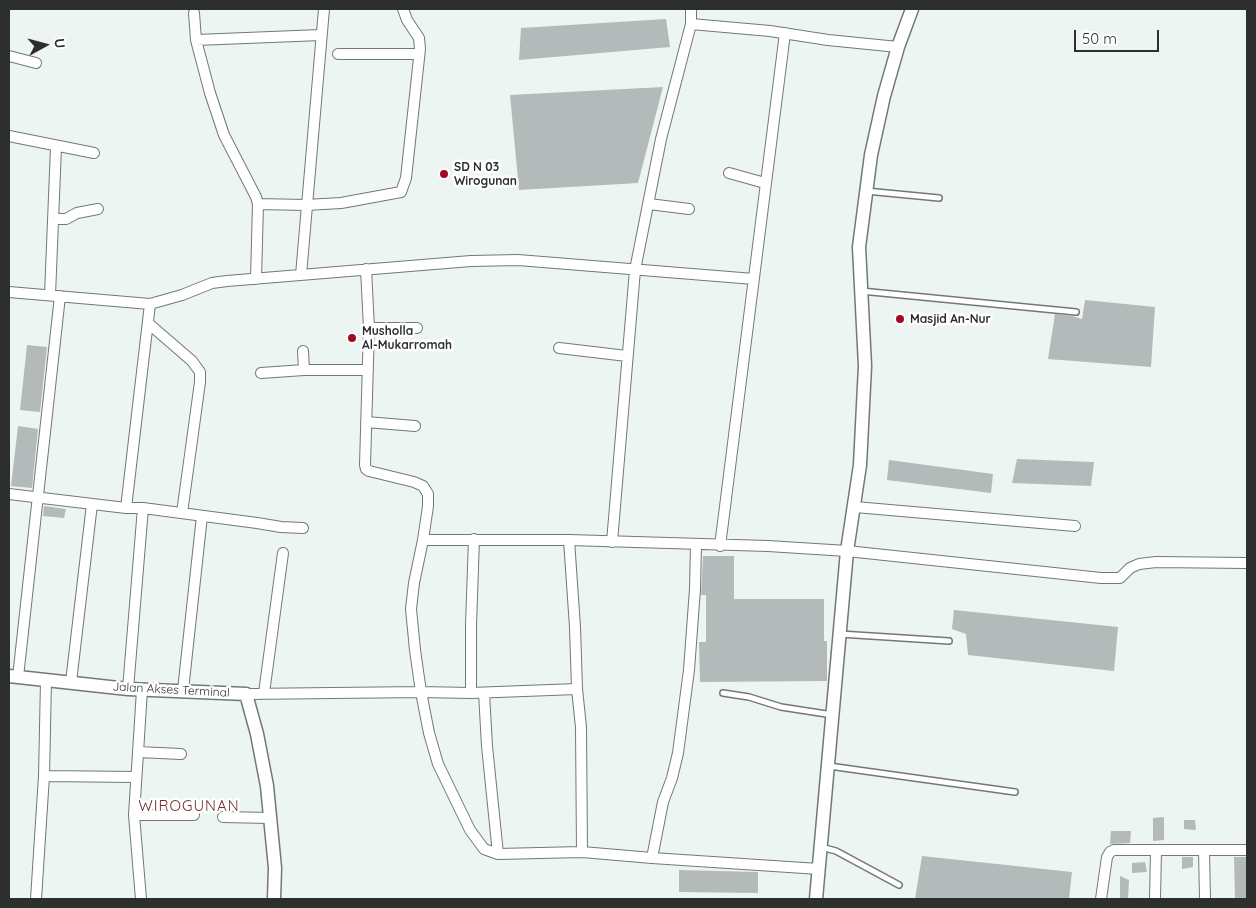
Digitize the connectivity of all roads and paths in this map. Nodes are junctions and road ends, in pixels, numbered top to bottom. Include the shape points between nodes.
1 (324, 9) edge
2 (403, 9) edge
3 (691, 9) edge
4 (912, 9) edge
5 (194, 14) dead end
6 (692, 24) junction
7 (785, 33) junction
8 (321, 35) junction
9 (196, 40) junction
10 (898, 47) junction
11 (338, 54) dead end
12 (419, 54) junction
13 (9, 56) edge
14 (36, 63) dead end
15 (9, 136) edge
16 (56, 147) junction
17 (94, 153) dead end
18 (729, 174) dead end
19 (765, 183) junction
20 (866, 191) junction
21 (939, 198) dead end
22 (258, 204) junction
23 (649, 204) junction
24 (306, 205) junction
25 (98, 209) dead end
26 (689, 209) dead end
27 (53, 219) junction
28 (366, 269) junction
29 (634, 270) junction
30 (301, 275) junction
31 (256, 279) junction
32 (754, 280) junction
33 (861, 290) junction
34 (9, 292) edge
35 (55, 296) junction
36 (150, 304) junction
37 (1076, 312) dead end
38 (148, 322) junction
39 (369, 328) junction
40 (417, 328) dead end
41 (559, 348) dead end
42 (303, 351) dead end
43 (627, 356) junction
44 (304, 370) junction
45 (368, 370) junction
46 (260, 373) dead end
47 (366, 422) junction
48 (415, 426) dead end
49 (9, 494) edge
50 (38, 497) junction
51 (92, 504) junction
52 (855, 507) junction
53 (126, 508) junction
54 (143, 508) junction
55 (182, 513) junction
56 (202, 516) junction
57 (1075, 526) dead end
58 (303, 528) dead end
59 (474, 539) junction
60 (423, 540) junction
61 (569, 540) junction
62 (612, 542) junction
63 (696, 545) junction
64 (720, 546) junction
65 (847, 551) junction
66 (283, 553) dead end
67 (1247, 563) edge
68 (840, 634) junction
69 (950, 640) dead end
70 (13, 676) edge
71 (46, 680) junction
72 (71, 682) junction
73 (128, 689) junction
74 (577, 689) junction
75 (142, 690) junction
76 (183, 690) junction
77 (417, 692) junction
78 (264, 693) junction
79 (471, 693) junction
80 (484, 693) junction
81 (723, 693) dead end
82 (246, 694) junction
83 (833, 715) junction
84 (138, 752) junction
85 (181, 754) dead end
86 (829, 766) junction
87 (44, 776) junction
88 (136, 777) junction
89 (1015, 792) dead end
90 (134, 815) junction
91 (194, 815) dead end
92 (223, 817) dead end
93 (270, 818) junction
94 (821, 847) junction
95 (1156, 850) junction
96 (1204, 850) junction
97 (1247, 850) edge
98 (582, 852) junction
99 (498, 854) junction
100 (652, 858) junction
101 (819, 869) junction
102 (899, 885) dead end
103 (36, 899) edge
104 (141, 899) edge
105 (274, 899) edge
106 (816, 899) edge
107 (1101, 899) edge
108 (1155, 899) edge
109 (1205, 899) edge

1 - 8 street
2 - 12 street via 419,38
3 - 6 street
4 - 10 street
5 - 9 street
6 - 7 street
6 - 23 street via 661,139
7 - 10 street
7 - 19 street
8 - 9 street
8 - 24 street
9 - 22 street via 224,135
10 - 20 street via 884,96
11 - 12 street
12 - 24 street via 402,192 341,203
13 - 14 street
15 - 16 street
16 - 17 street
16 - 27 street
18 - 19 street
19 - 32 street
20 - 21 lane
20 - 33 street via 859,247
22 - 24 street
22 - 31 street
23 - 26 street
23 - 29 street
24 - 30 street
25 - 27 street via 66,219
27 - 35 street
28 - 29 street via 518,260
28 - 30 street
28 - 39 street
29 - 32 street
29 - 43 street
30 - 31 street
31 - 36 street via 212,283
32 - 64 street
33 - 37 lane
33 - 52 street via 865,366
34 - 35 street
35 - 36 street
35 - 50 street
36 - 38 street
38 - 53 street
38 - 55 street via 200,372
39 - 40 street
39 - 45 street
41 - 43 street
42 - 44 street
43 - 62 street
44 - 45 street
44 - 46 street
45 - 47 street
47 - 48 street
47 - 60 street via 366,469 414,482 428,494
49 - 50 street
50 - 51 street
50 - 70 street
51 - 53 street
51 - 72 street
52 - 57 street
52 - 65 street
53 - 54 street
54 - 55 street
54 - 73 street
55 - 56 street
56 - 58 street
56 - 76 street
59 - 60 street
59 - 61 street
59 - 79 street
60 - 77 street via 411,609
61 - 62 street
61 - 74 street
62 - 63 street
63 - 64 street
63 - 100 street via 688,670 678,753 663,802
64 - 65 street
65 - 67 street via 1101,578 1120,578 1139,564 1156,562
65 - 68 street
66 - 78 street
68 - 69 lane
68 - 83 street
70 - 71 street, Jalan Akses Terminal
71 - 72 street, Jalan Akses Terminal
71 - 87 street
72 - 73 street, Jalan Akses Terminal
73 - 75 street, Jalan Akses Terminal
74 - 80 street
74 - 98 street via 581,727
75 - 76 street, Jalan Akses Terminal
75 - 84 street
76 - 82 street, Jalan Akses Terminal
77 - 78 street
77 - 79 street
77 - 99 street via 438,764 454,800 484,849
78 - 82 street
79 - 80 street
80 - 99 street
81 - 83 lane
82 - 93 street, Jalan Akses Terminal via 263,763
83 - 86 street
84 - 85 street
84 - 88 street
86 - 89 lane
86 - 94 street
87 - 88 street
87 - 103 street
88 - 90 street
90 - 91 street
90 - 104 street
92 - 93 street
93 - 105 street, Jalan Akses Terminal via 275,868
94 - 101 street
94 - 102 lane
95 - 96 street
95 - 107 street via 1110,852 1106,857
95 - 108 street
96 - 97 street
96 - 109 street
98 - 99 street
98 - 100 street
100 - 101 street
101 - 106 street

